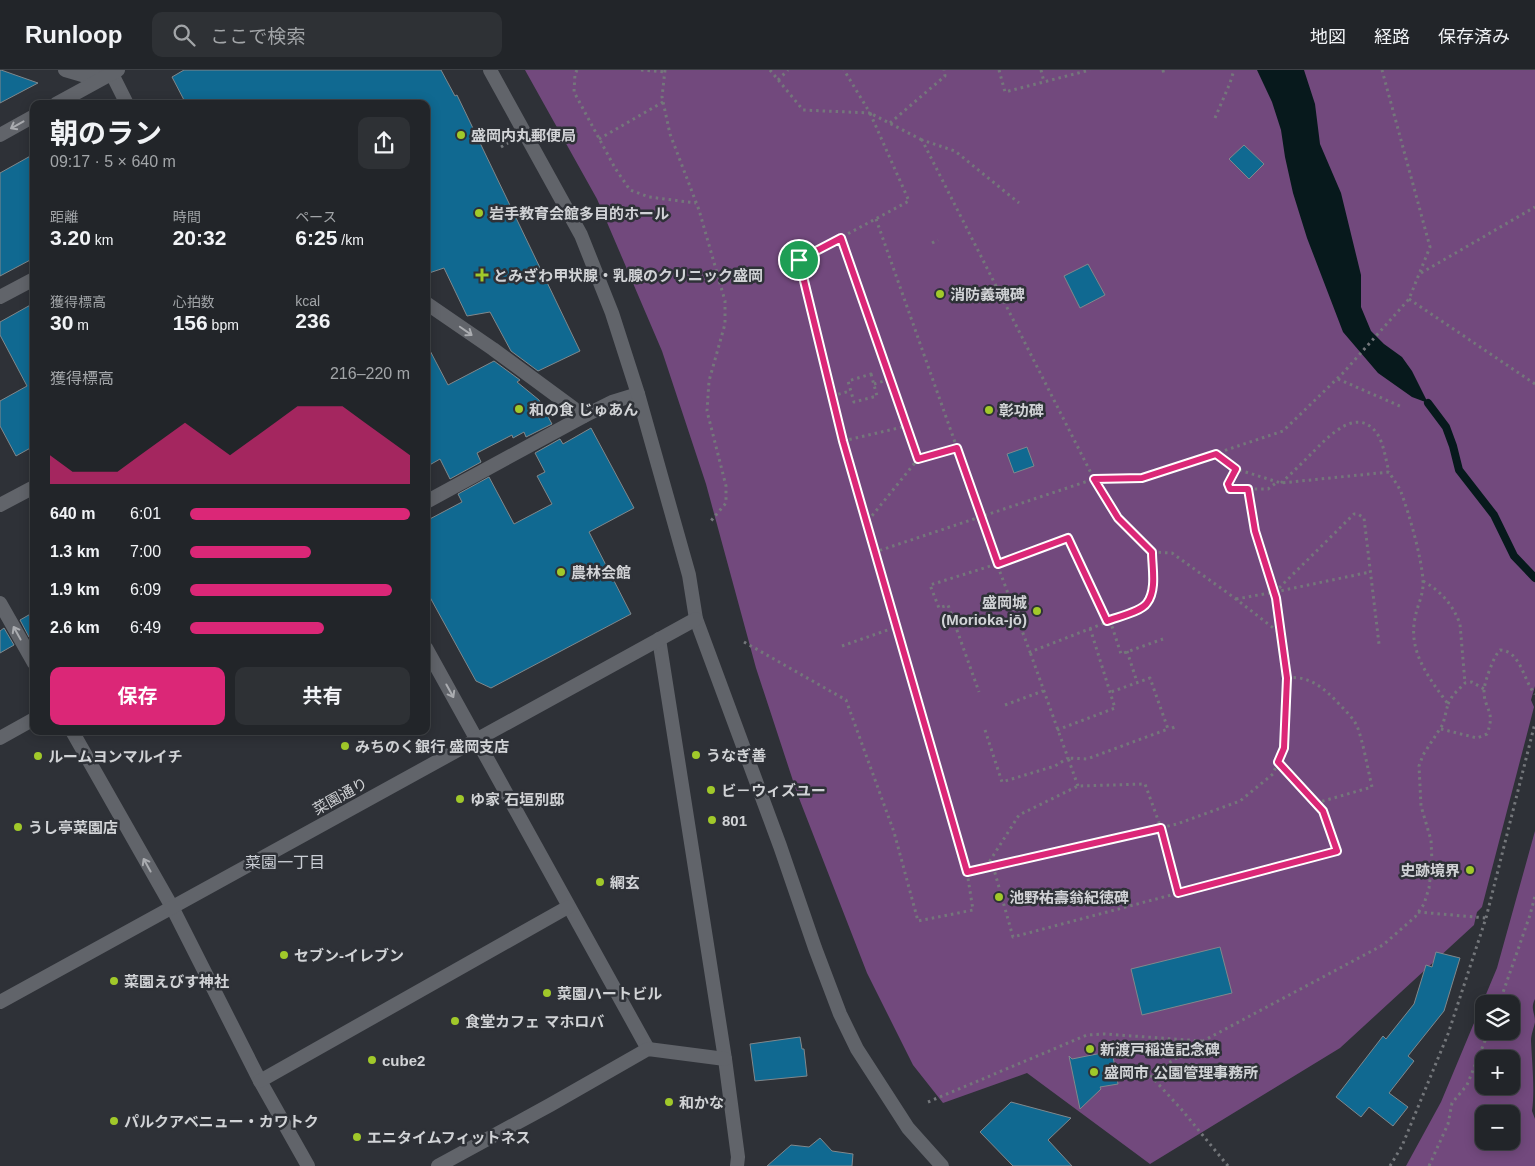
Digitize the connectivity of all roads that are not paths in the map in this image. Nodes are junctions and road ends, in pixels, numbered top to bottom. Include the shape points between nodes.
1 (65, 70) edge
2 (490, 70) edge
3 (113, 71) edge
4 (63, 100) edge
5 (125, 100) edge
6 (30, 118) edge
7 (0, 135) edge
8 (30, 280) edge
9 (0, 297) edge
10 (430, 307) edge
11 (638, 394) junction
12 (584, 416) junction
13 (30, 489) edge
14 (430, 500) edge
15 (0, 505) edge
16 (0, 603) edge
17 (696, 619) junction
18 (659, 639) junction
19 (430, 655) edge
20 (30, 656) edge
21 (30, 721) edge
22 (74, 735) edge
23 (0, 738) edge
24 (476, 739) junction
25 (568, 907) junction
26 (172, 908) junction
27 (0, 1002) edge
28 (648, 1049) junction
29 (724, 1059) junction
30 (260, 1081) junction
31 (308, 1166) edge
32 (438, 1166) edge
33 (737, 1166) edge
34 (942, 1166) edge

1 - 3 street via 88,77
2 - 11 street via 581,234 612,313
3 - 4 street
3 - 5 street
6 -> 7 street
8 - 9 street
10 -> 12 street
11 - 12 street
11 - 17 street via 689,575
12 - 14 street
13 - 15 street
20 -> 16 street
17 - 18 street, 菜園通り
17 - 34 street via 840,1014 857,1049 908,1128
18 - 24 street, 菜園通り
18 - 29 street
19 -> 24 street
21 - 23 street
26 -> 22 street
24 - 25 street
24 - 26 street, 菜園通り
25 - 28 street
25 - 30 street
26 - 27 street, 菜園通り
26 - 30 street
28 - 29 street
28 - 32 street
29 - 33 street
30 - 31 street

